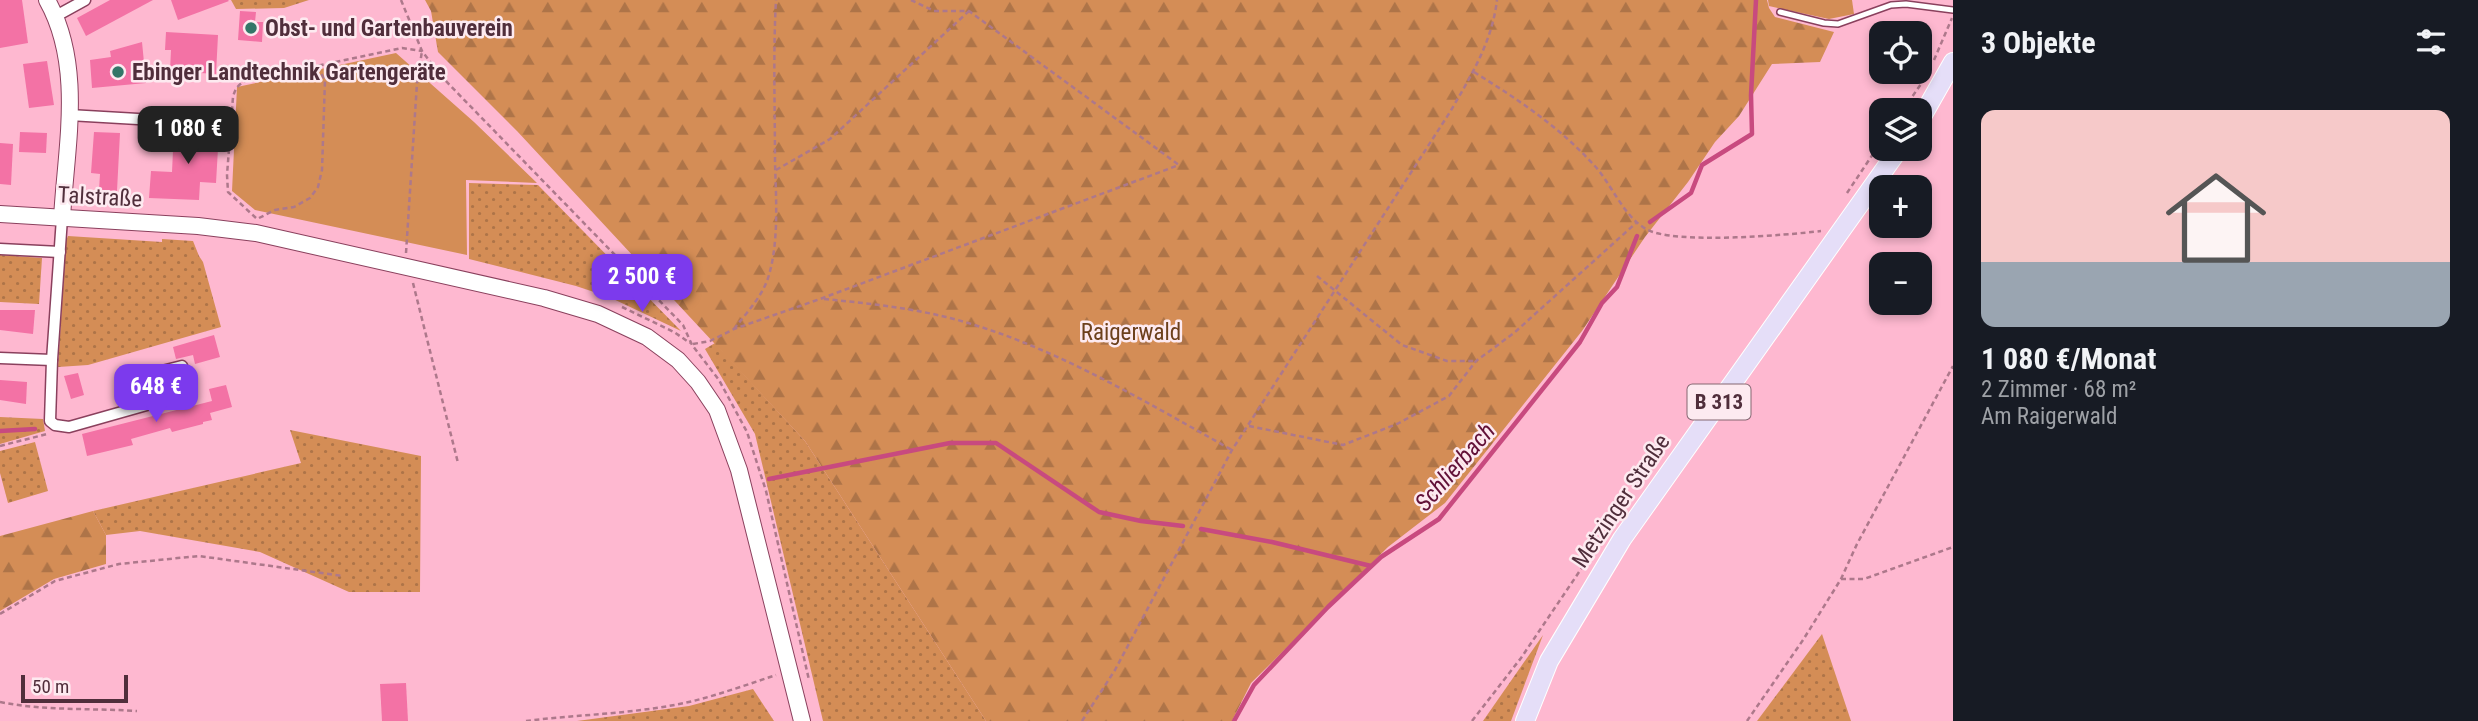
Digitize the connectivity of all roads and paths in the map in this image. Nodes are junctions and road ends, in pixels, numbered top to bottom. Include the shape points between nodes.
1 (47, 0) edge
2 (85, 0) edge
3 (401, 0) edge
4 (776, 0) edge
5 (911, 0) edge
6 (1497, 0) edge
7 (969, 11) junction
8 (1780, 12) dead end
9 (1953, 12) edge
10 (56, 16) junction
11 (422, 51) junction
12 (1953, 62) edge
13 (1932, 65) edge
14 (317, 67) junction
15 (1474, 72) junction
16 (1932, 99) edge
17 (69, 115) junction
18 (155, 120) dead end
19 (1869, 160) edge
20 (1890, 161) edge
21 (776, 170) junction
22 (1844, 197) dead end
23 (0, 214) edge
24 (62, 218) junction
25 (1636, 223) junction
26 (1821, 231) dead end
27 (0, 249) edge
28 (60, 252) junction
29 (407, 258) junction
30 (1317, 276) dead end
31 (1335, 291) junction
32 (820, 299) junction
33 (733, 329) junction
34 (0, 358) edge
35 (52, 360) junction
36 (1476, 360) junction
37 (1953, 366) edge
38 (164, 400) dead end
39 (55, 425) junction
40 (1249, 426) junction
41 (0, 446) edge
42 (1232, 450) junction
43 (458, 463) dead end
44 (1953, 547) edge
45 (103, 568) junction
46 (103, 574) dead end
47 (343, 576) dead end
48 (1841, 579) junction
49 (0, 614) edge
50 (789, 671) junction
51 (0, 702) edge
52 (137, 711) dead end
53 (526, 721) edge
54 (802, 721) edge
55 (1082, 721) edge
56 (1525, 721) edge
57 (1747, 721) edge

1 - 10 street
2 - 10 street
3 - 11 path
4 - 21 path
5 - 7 path via 934,11
6 - 15 path via 1495,21
7 - 21 path via 830,139
7 - 32 path via 1179,164
8 - 9 lane via 1838,24 1891,5
9 - 13 path
10 - 17 street via 69,68
11 - 14 path via 402,48
11 - 29 path
11 - 33 path via 440,76 683,325 692,345
12 - 16 main road
14 - 14 path via 245,81 234,90 228,192 257,219 294,207 318,187 326,80
15 - 25 path via 1558,128 1594,165
15 - 31 path
17 - 18 street
17 - 24 street
19 - 22 path
20 - 56 main road, Metzinger Straße / B 313 via 1622,538 1549,661
21 - 33 path via 769,277
23 - 24 street, Talstraße
24 - 28 street
24 - 29 street, Talstraße via 198,226
25 - 26 path via 1662,236
25 - 36 path via 1514,333
27 - 28 street
28 - 35 street
29 - 43 path
29 - 50 street, Talstraße via 598,314 647,337 678,360 717,410 739,470
30 - 31 path
31 - 36 path via 1402,345 1447,362
31 - 40 path
32 - 33 path
32 - 42 path via 887,305 948,318 1037,348
34 - 35 street
35 - 39 street via 49,416
36 - 40 path via 1449,396 1397,424 1343,445
37 - 48 path
38 - 39 street via 69,427
39 - 41 path via 47,434
40 - 42 path
42 - 55 path via 1115,670
44 - 48 path via 1864,579
45 - 46 path
45 - 47 path via 199,556
45 - 49 path via 55,581
48 - 57 path
50 - 53 path via 692,701
50 - 54 street, Talstraße
51 - 52 path

